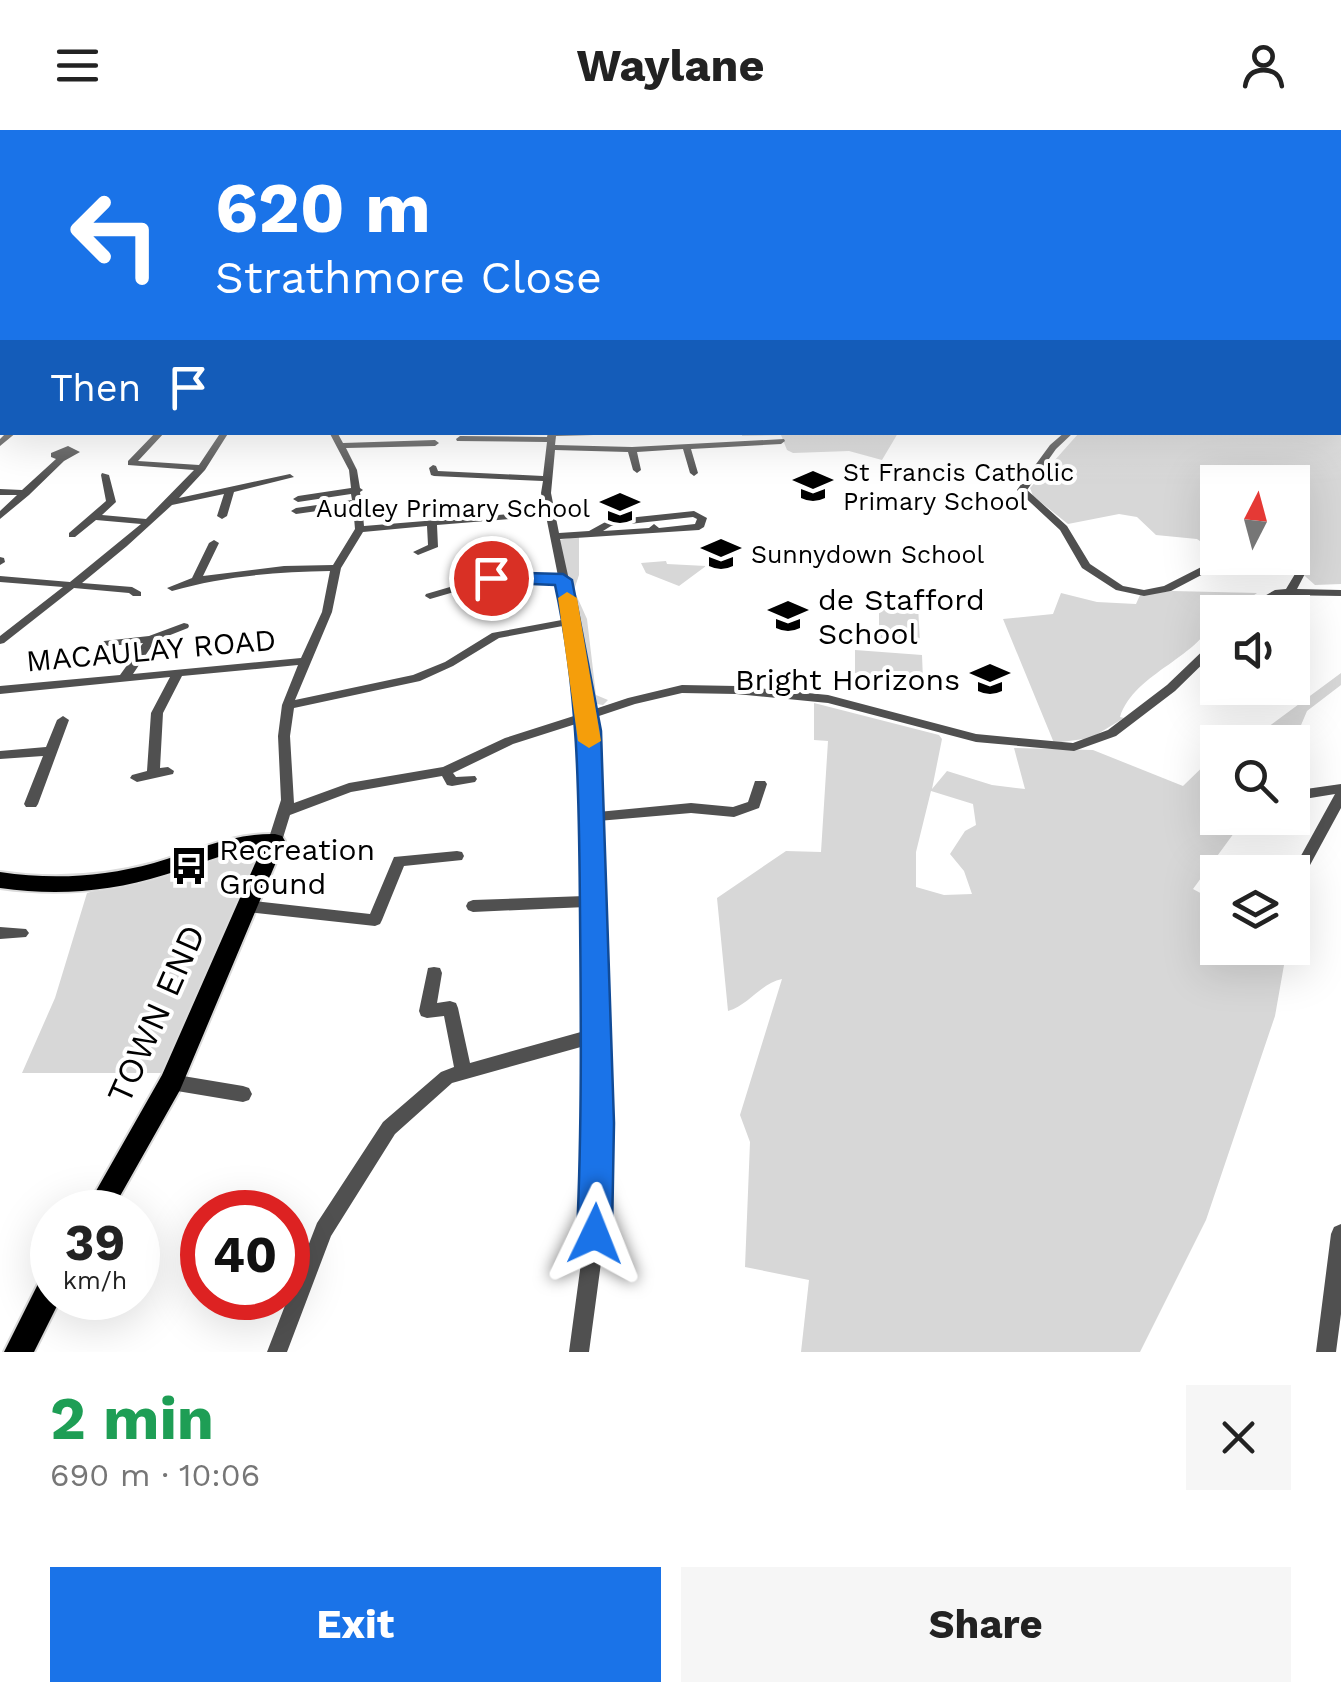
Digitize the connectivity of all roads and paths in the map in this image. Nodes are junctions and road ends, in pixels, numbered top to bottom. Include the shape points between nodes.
1 (158, 435) edge
2 (224, 435) edge
3 (334, 435) edge
4 (591, 435) edge
5 (1067, 435) edge
6 (551, 438) edge
7 (460, 439) dead end
8 (781, 440) dead end
9 (435, 443) dead end
10 (340, 446) junction
11 (686, 447) junction
12 (632, 450) junction
13 (61, 459) dead end
14 (202, 468) junction
15 (433, 468) dead end
16 (636, 470) dead end
17 (694, 473) dead end
18 (106, 475) dead end
19 (290, 477) dead end
20 (546, 479) junction
21 (230, 490) junction
22 (0, 492) edge
23 (26, 493) junction
24 (358, 496) junction
25 (166, 504) junction
26 (550, 513) junction
27 (0, 516) edge
28 (222, 516) dead end
29 (96, 517) junction
30 (645, 518) junction
31 (145, 522) junction
32 (290, 522) dead end
33 (432, 522) junction
34 (360, 529) junction
35 (652, 532) junction
36 (592, 534) junction
37 (72, 536) dead end
38 (555, 536) junction
39 (214, 543) dead end
40 (418, 552) dead end
41 (336, 568) junction
42 (1200, 571) edge
43 (1300, 575) edge
44 (0, 579) edge
45 (196, 580) junction
46 (563, 580) junction
47 (74, 584) junction
48 (172, 588) dead end
49 (1292, 590) junction
50 (1341, 593) edge
51 (137, 594) dead end
52 (1271, 595) edge
53 (430, 596) dead end
54 (573, 621) junction
55 (184, 626) dead end
56 (6, 631) edge
57 (150, 639) junction
58 (0, 641) edge
59 (108, 644) dead end
60 (1200, 660) edge
61 (307, 661) junction
62 (178, 673) junction
63 (124, 678) junction
64 (0, 690) edge
65 (288, 706) junction
66 (585, 716) junction
67 (63, 720) dead end
68 (52, 751) junction
69 (0, 755) edge
70 (446, 771) junction
71 (136, 778) dead end
72 (470, 780) dead end
73 (760, 784) dead end
74 (1341, 793) edge
75 (1310, 795) edge
76 (31, 804) dead end
77 (286, 812) junction
78 (592, 817) junction
79 (275, 840) junction
80 (1308, 855) edge
81 (457, 856) dead end
82 (1, 882) edge
83 (594, 901) junction
84 (246, 906) junction
85 (473, 906) dead end
86 (0, 933) edge
87 (21, 933) dead end
88 (434, 973) dead end
89 (596, 1034) junction
90 (464, 1072) junction
91 (171, 1082) junction
92 (244, 1094) dead end
93 (109, 1190) edge
94 (1341, 1234) edge
95 (35, 1320) edge
96 (19, 1352) edge
97 (277, 1352) edge
98 (578, 1352) edge
99 (1326, 1352) edge

1 - 14 street via 130,462
2 - 14 street
3 - 10 street
4 - 6 street
5 - 42 street via 1022,490 1064,528 1095,574 1120,588 1156,592
6 - 7 street
6 - 12 street
6 - 20 street
8 - 11 street
9 - 10 street
10 - 24 street via 354,470
11 - 12 street
11 - 17 street
12 - 16 street
13 - 23 street
14 - 25 street
15 - 20 street
18 - 29 street via 111,502
19 - 21 street
20 - 26 street
21 - 25 street
21 - 28 street
22 - 23 street
23 - 27 street
24 - 32 street via 297,506
24 - 34 street
25 - 31 street
26 - 33 street
26 - 38 street
29 - 31 street
29 - 37 street
30 - 35 street
30 - 35 street via 702,518 699,527
30 - 36 street via 609,523
31 - 47 street
33 - 34 street
33 - 40 street via 433,547
34 - 41 street
35 - 36 street
36 - 38 street
38 - 46 street
39 - 45 street
41 - 45 street
41 - 61 street
43 - 49 street
44 - 47 street
45 - 48 street
46 - 53 street via 491,578
46 - 54 street
47 - 51 street
47 - 56 street
49 - 50 street
49 - 52 street
54 - 65 street via 496,635 416,678
54 - 66 street
55 - 57 street
56 - 58 street
57 - 59 street
57 - 63 street
60 - 66 street via 1112,734 1074,747 1002,742 828,699 736,690 682,689
61 - 62 street, MACAULAY ROAD
61 - 65 street
62 - 63 street, MACAULAY ROAD
62 - 71 street via 156,713 160,773
63 - 64 street, MACAULAY ROAD
65 - 77 street
66 - 70 street
66 - 78 street
67 - 68 street
68 - 69 street
68 - 76 street
70 - 72 street via 452,782
70 - 77 street via 349,788
73 - 78 street via 754,805 734,812 691,808
74 - 75 street
74 - 80 street
77 - 79 street
78 - 83 street
79 - 82 main road via 85,886
79 - 84 main road, TOWN END
81 - 84 street via 399,861 375,920
83 - 85 street
83 - 89 street
84 - 91 main road, TOWN END
86 - 87 street
88 - 90 street via 428,1011 450,1008
89 - 90 street
89 - 98 street via 595,1234
90 - 97 street via 447,1077 389,1128 324,1230
91 - 92 street
91 - 93 main road, TOWN END
94 - 99 street
95 - 96 main road

